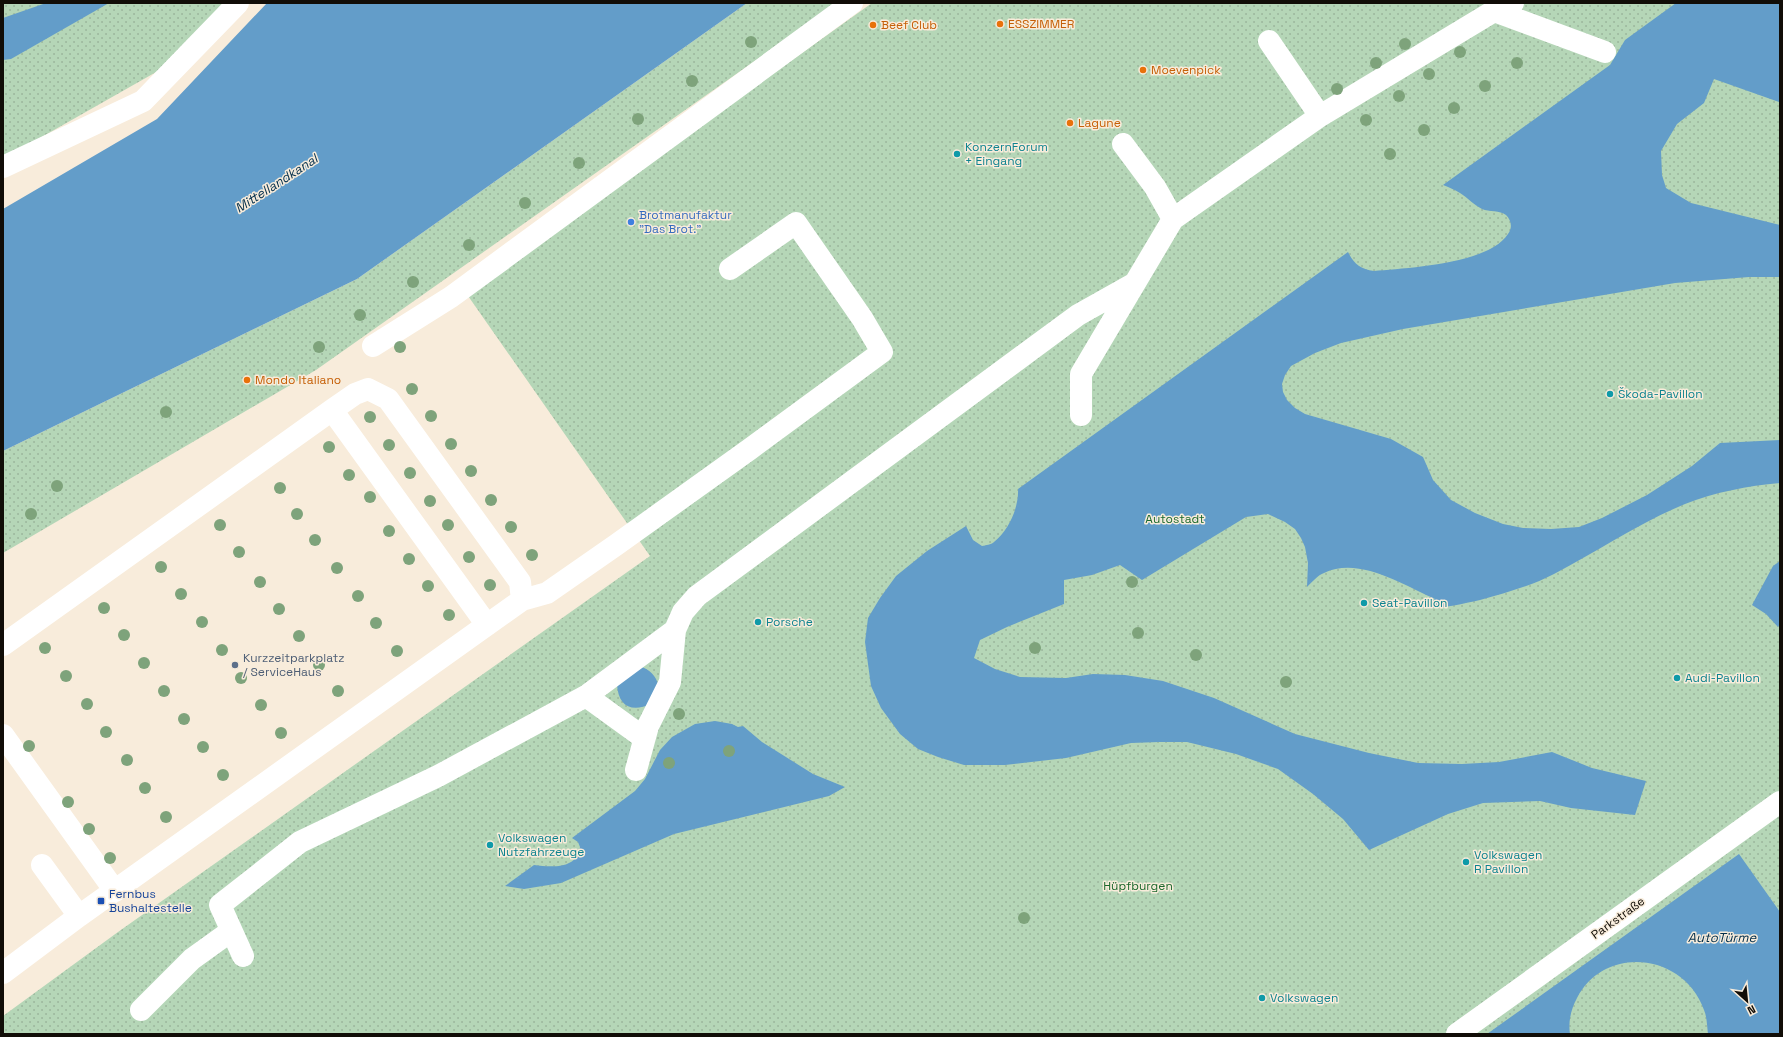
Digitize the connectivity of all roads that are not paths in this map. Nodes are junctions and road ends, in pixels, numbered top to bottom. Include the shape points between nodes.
1 (238, 3) edge
2 (852, 3) edge
3 (1501, 6) edge
4 (1269, 41) dead end
5 (1605, 52) dead end
6 (1320, 116) junction
7 (1124, 144) dead end
8 (3, 167) edge
9 (1173, 219) junction
10 (730, 270) dead end
11 (1135, 283) junction
12 (373, 346) dead end
13 (332, 410) junction
14 (1081, 415) dead end
15 (522, 600) junction
16 (487, 625) junction
17 (675, 630) junction
18 (3, 645) edge
19 (586, 696) junction
20 (3, 735) edge
21 (644, 738) junction
22 (636, 770) dead end
23 (1780, 802) edge
24 (42, 865) dead end
25 (115, 891) junction
26 (79, 916) junction
27 (231, 930) junction
28 (243, 956) dead end
29 (3, 973) edge
30 (141, 1010) dead end
31 (1457, 1034) edge

1 - 8 street via 143,101
2 - 12 street via 451,297
3 - 5 street
3 - 6 street
4 - 6 street
6 - 9 street
7 - 9 street via 1155,187
9 - 11 street
10 - 15 street via 796,223 862,318 882,352 744,454 547,592
11 - 14 street via 1081,374
11 - 17 street via 1078,315 704,591 683,612
13 - 15 street via 355,394 368,389 388,399 520,582
13 - 16 street
13 - 18 street
15 - 16 street
16 - 25 street
17 - 19 street
17 - 21 street via 670,682
19 - 21 street
19 - 27 street via 438,776 300,842 220,905
20 - 25 street
21 - 22 street
23 - 31 street, Parkstraße
24 - 26 street
25 - 26 street
26 - 29 street
27 - 28 street
27 - 30 street via 192,959

